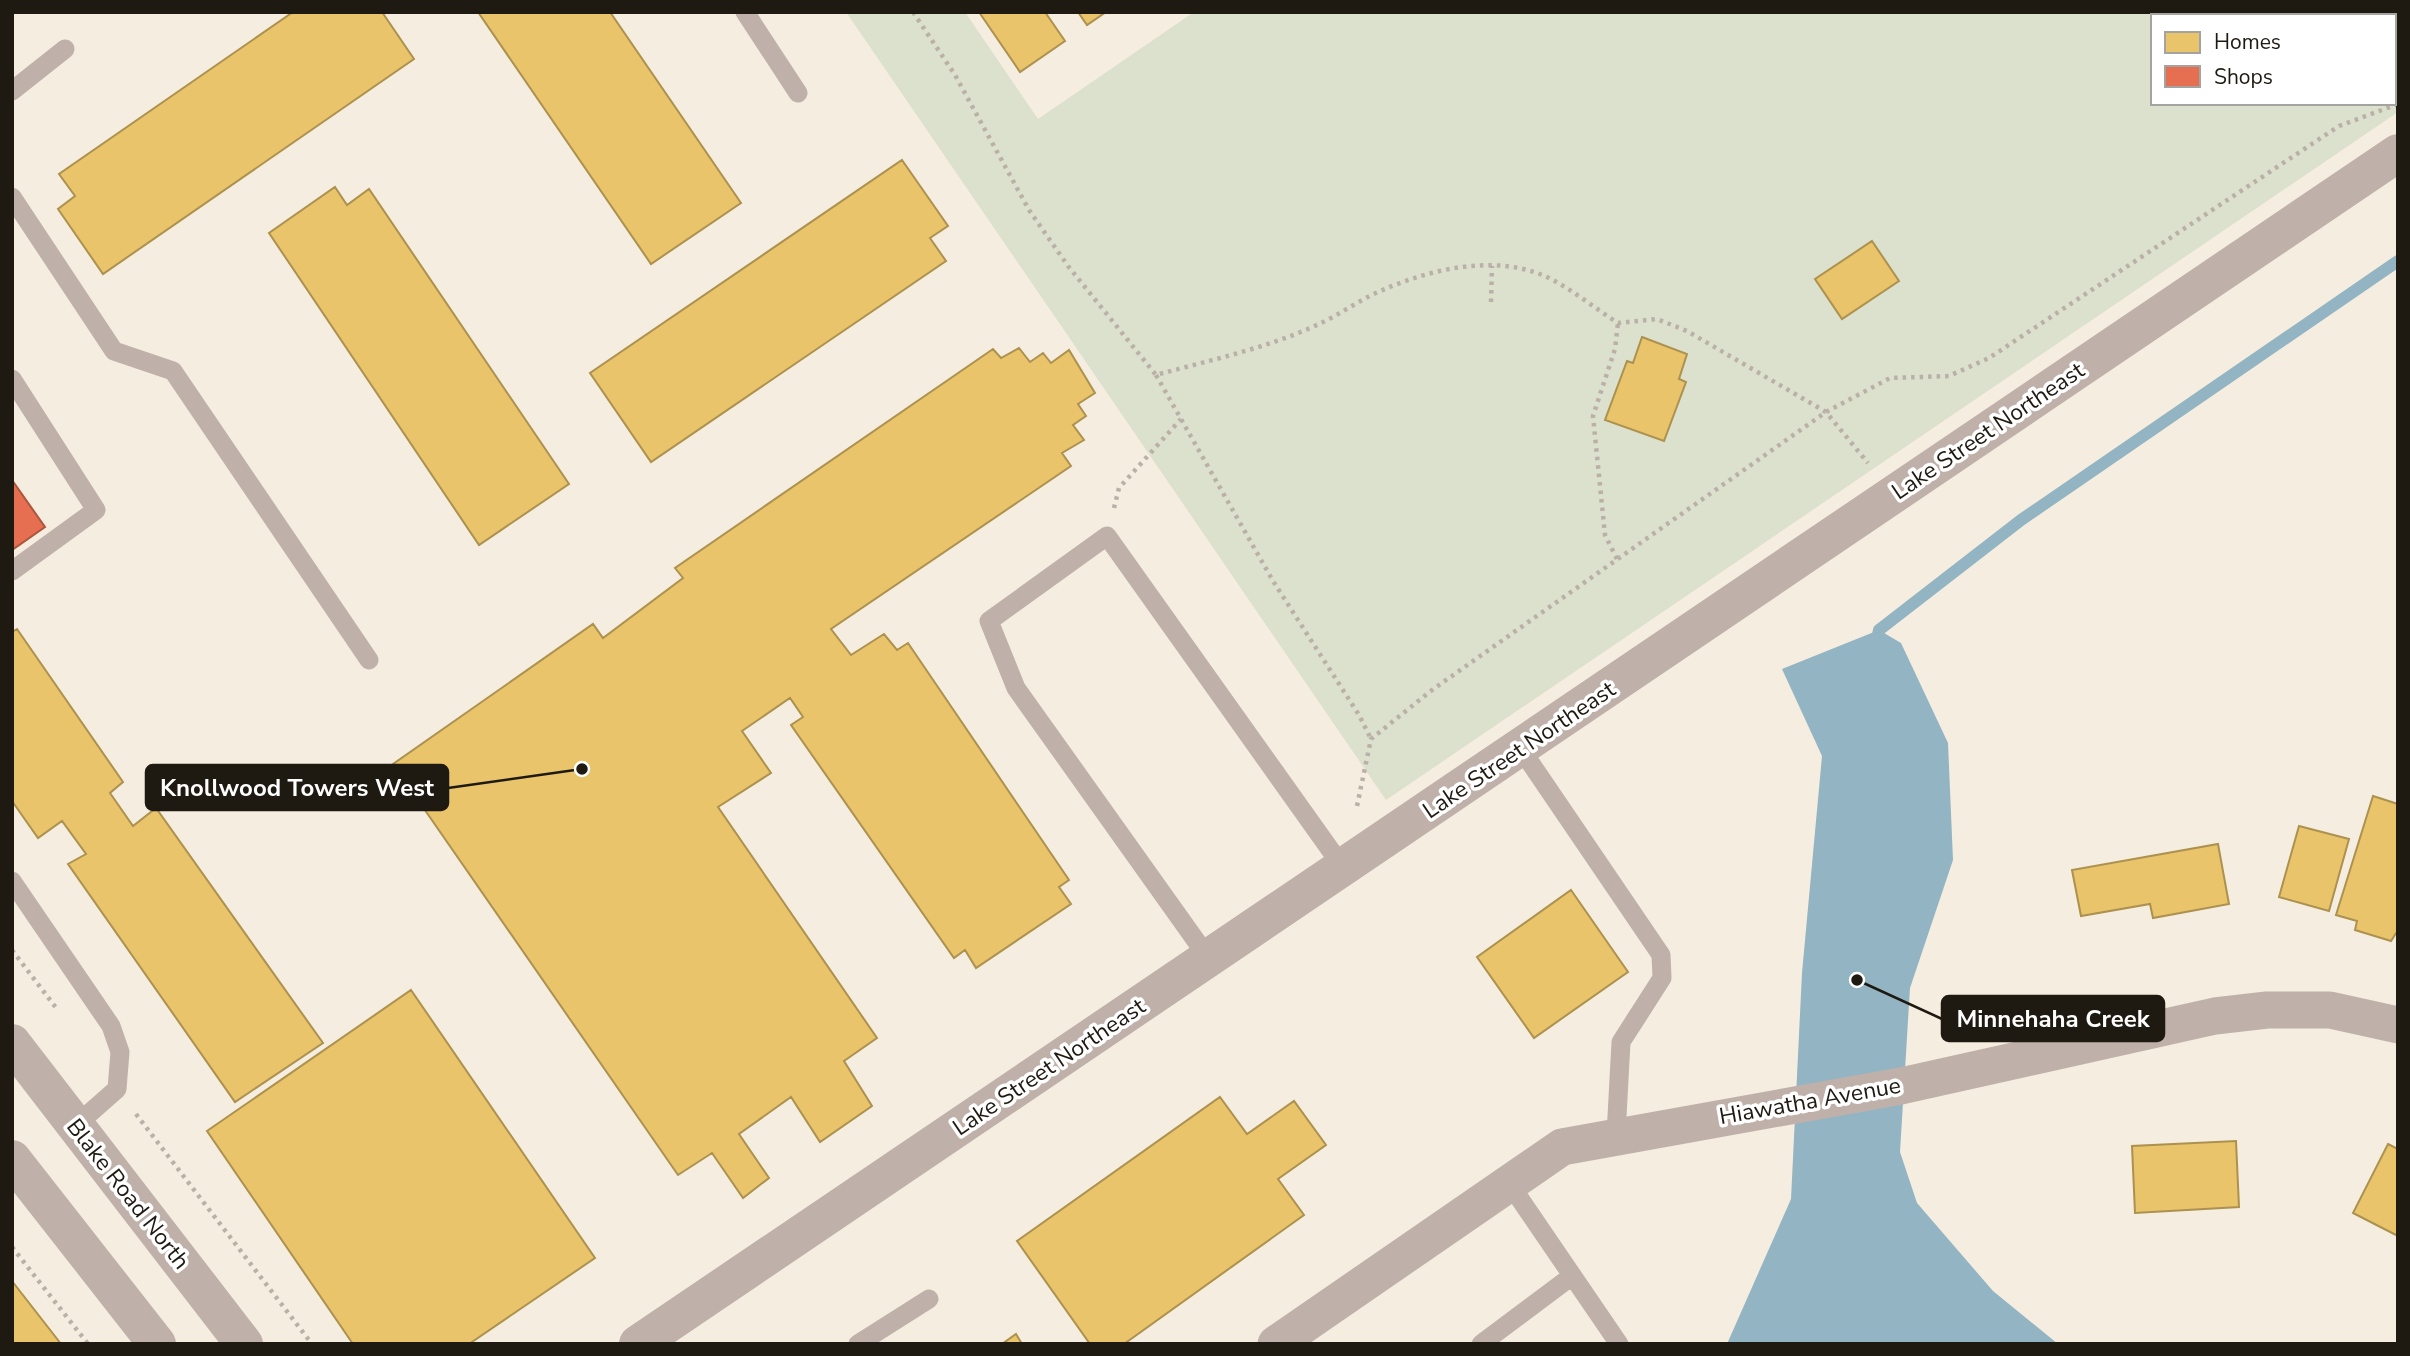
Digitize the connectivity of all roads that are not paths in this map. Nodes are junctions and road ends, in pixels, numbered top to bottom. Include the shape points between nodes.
1 (745, 12) edge
2 (65, 49) dead end
3 (12, 91) edge
4 (798, 93) dead end
5 (2398, 153) edge
6 (12, 197) edge
7 (12, 379) edge
8 (12, 571) edge
9 (369, 660) dead end
10 (1521, 749) junction
11 (1357, 860) junction
12 (12, 881) edge
13 (1209, 959) junction
14 (2398, 1025) edge
15 (12, 1043) edge
16 (75, 1126) junction
17 (1616, 1135) junction
18 (12, 1159) edge
19 (1509, 1183) junction
20 (1572, 1276) junction
21 (929, 1299) dead end
22 (157, 1344) edge
23 (244, 1344) edge
24 (638, 1344) edge
25 (858, 1344) edge
26 (1276, 1344) edge
27 (1481, 1344) edge
28 (1619, 1344) edge

1 - 4 lane
2 - 3 lane
5 - 10 street, Lake Street Northeast
6 - 9 lane via 114,351 173,371
7 - 8 lane via 96,510
10 - 11 street, Lake Street Northeast
10 - 17 lane via 1661,955 1662,978 1621,1042
11 - 13 street, Lake Street Northeast
11 - 13 lane via 1107,536 989,621 1016,688
12 - 16 lane via 111,1026 120,1052 117,1089
13 - 24 street, Lake Street Northeast
14 - 17 street, Hiawatha Avenue via 2330,1010 2215,1016 1901,1086
15 - 16 street, Blake Road North
16 - 23 street, Blake Road North
17 - 19 street, Hiawatha Avenue via 1562,1147
18 - 22 street
19 - 20 lane
19 - 26 street, Hiawatha Avenue
20 - 27 lane
20 - 28 lane
21 - 25 lane

